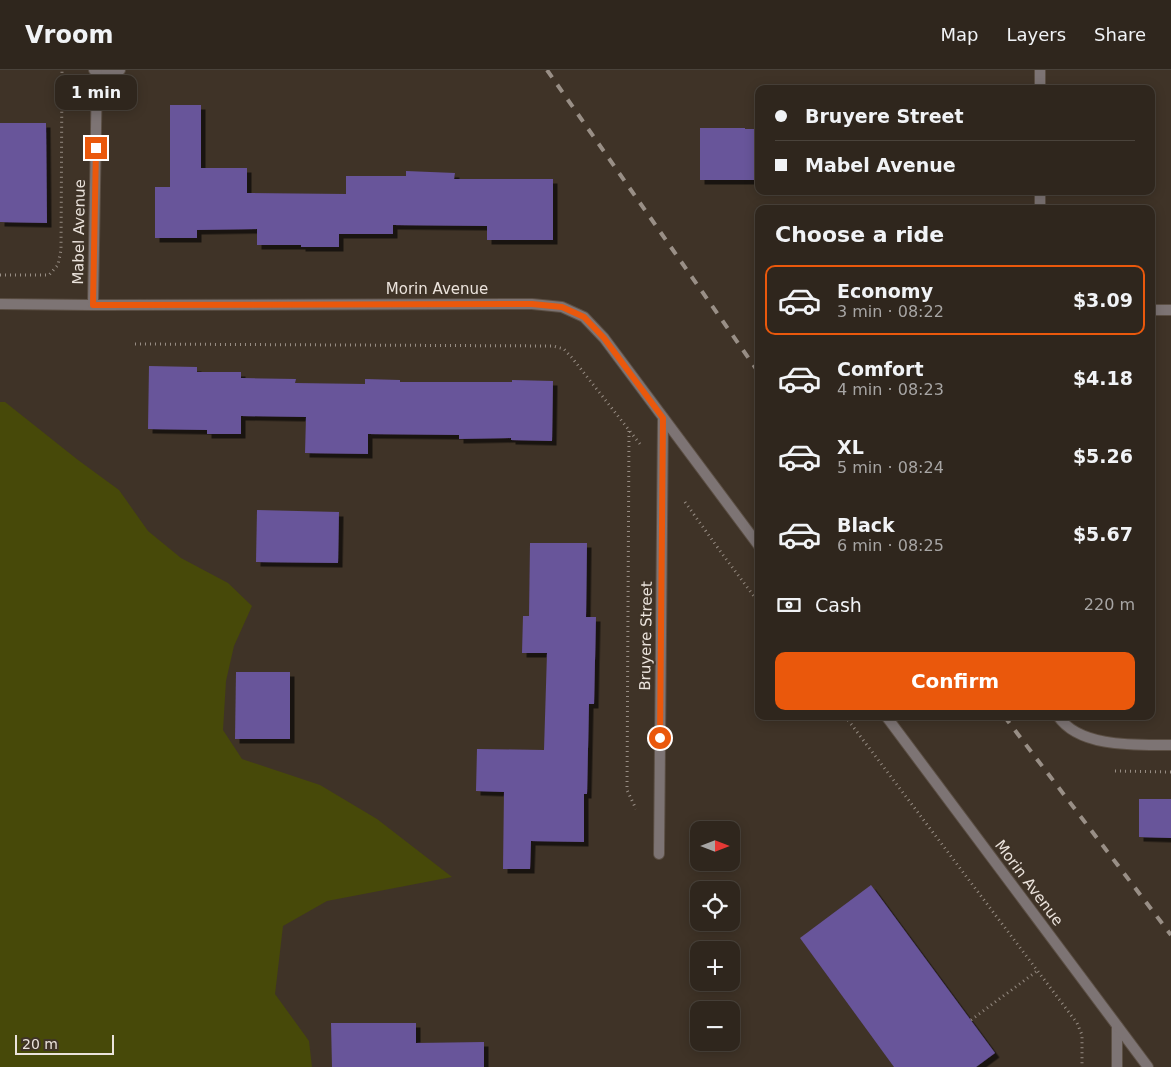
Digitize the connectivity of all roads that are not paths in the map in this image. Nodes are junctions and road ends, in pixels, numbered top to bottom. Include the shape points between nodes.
1 (96, 70) edge
2 (120, 70) edge
3 (1040, 70) edge
4 (1040, 85) edge
5 (0, 304) edge
6 (93, 305) junction
7 (1155, 310) edge
8 (1171, 310) edge
9 (663, 418) junction
10 (755, 541) edge
11 (889, 720) edge
12 (1060, 720) edge
13 (1171, 745) edge
14 (659, 854) dead end
15 (1118, 1026) junction
16 (1117, 1067) edge
17 (1148, 1067) edge

1 - 2 street
1 - 6 street, Mabel Avenue
3 - 4 street
5 - 6 street, Morin Avenue
6 - 9 street, Morin Avenue via 532,304 562,307 584,317 604,338
7 - 8 street
9 - 10 street, Morin Avenue
9 - 14 street, Bruyere Street
11 - 15 street, Morin Avenue
12 - 13 street via 1084,736 1114,743
15 - 16 street
15 - 17 street, Morin Avenue

